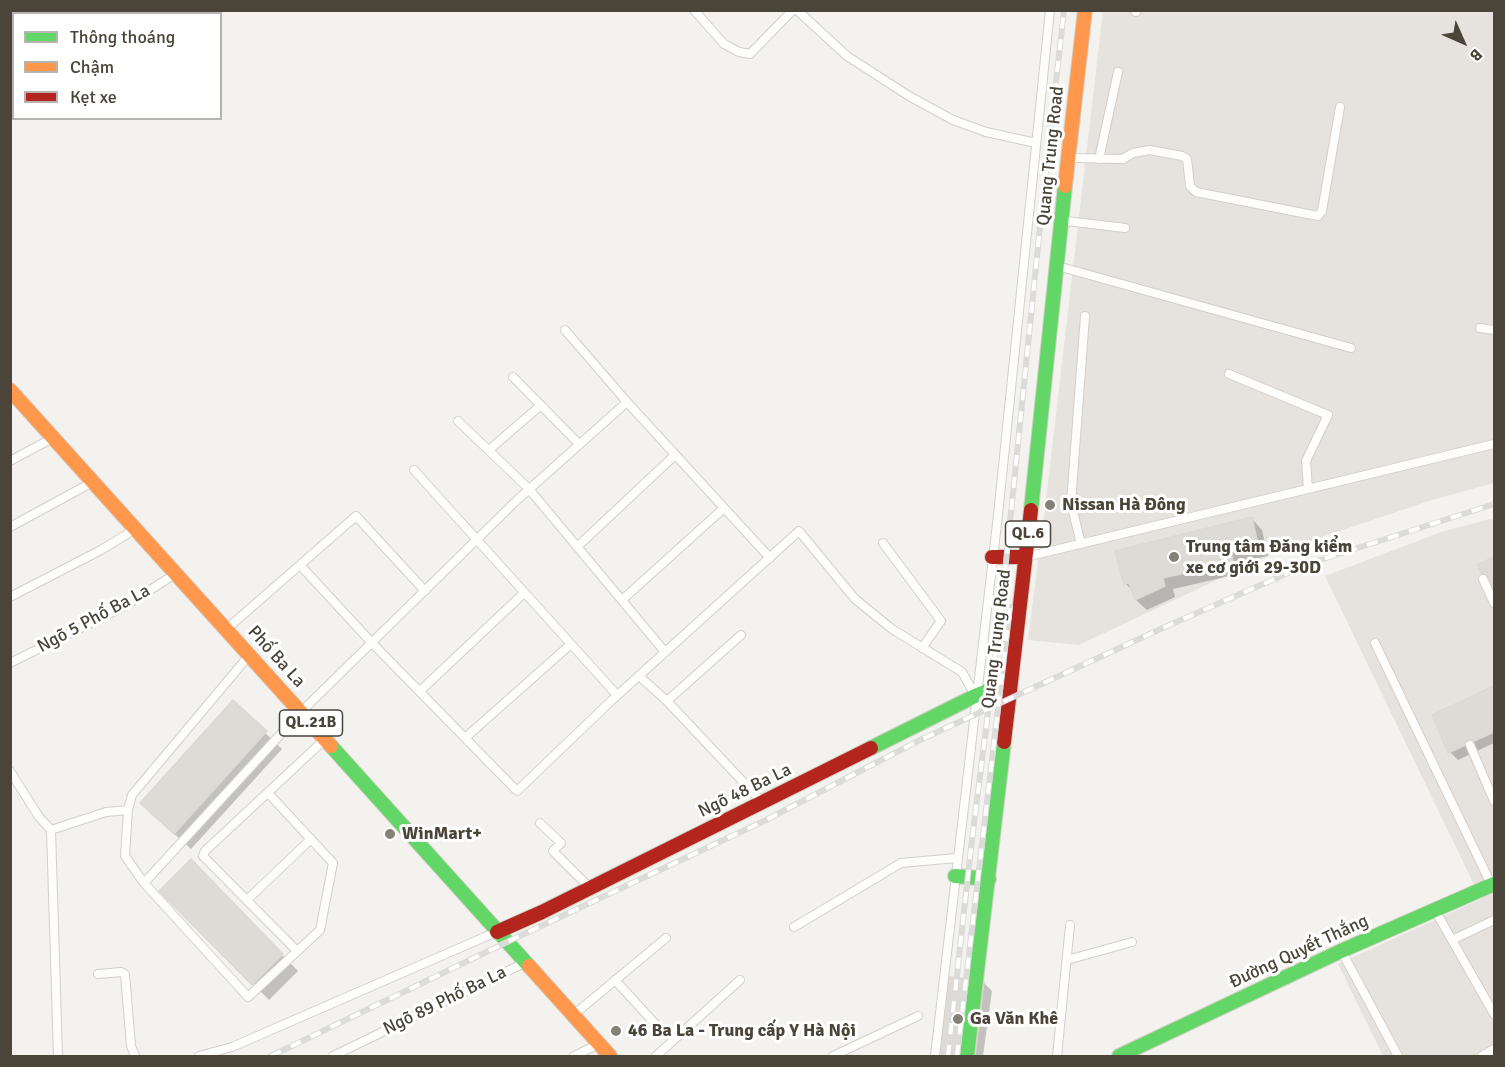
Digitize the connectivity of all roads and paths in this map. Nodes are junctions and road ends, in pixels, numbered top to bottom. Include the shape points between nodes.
1 (694, 10) edge
2 (795, 10) edge
3 (1050, 10) edge
4 (1085, 10) edge
5 (1118, 72) dead end
6 (1340, 107) dead end
7 (1036, 143) junction
8 (1068, 158) junction
9 (1099, 159) junction
10 (1062, 221) junction
11 (1125, 228) dead end
12 (1056, 266) junction
13 (1085, 316) dead end
14 (1480, 328) dead end
15 (565, 330) dead end
16 (1494, 330) edge
17 (1352, 348) dead end
18 (1229, 375) dead end
19 (513, 377) dead end
20 (10, 390) edge
21 (627, 402) junction
22 (541, 405) junction
23 (458, 421) dead end
24 (53, 438) junction
25 (579, 444) junction
26 (1494, 444) edge
27 (489, 450) junction
28 (675, 455) junction
29 (10, 461) edge
30 (414, 470) dead end
31 (93, 482) junction
32 (529, 489) junction
33 (1308, 489) junction
34 (724, 508) junction
35 (10, 527) edge
36 (136, 529) junction
37 (477, 539) junction
38 (883, 543) dead end
39 (1081, 544) junction
40 (578, 547) junction
41 (993, 557) junction
42 (1025, 557) junction
43 (770, 558) junction
44 (300, 565) junction
45 (176, 574) junction
46 (1483, 579) dead end
47 (425, 591) junction
48 (524, 593) junction
49 (10, 597) edge
50 (622, 600) junction
51 (1494, 603) edge
52 (226, 629) junction
53 (741, 635) dead end
54 (372, 643) junction
55 (1375, 643) dead end
56 (571, 644) junction
57 (922, 648) junction
58 (665, 652) junction
59 (249, 654) junction
60 (10, 663) edge
61 (639, 675) junction
62 (1010, 682) junction
63 (420, 691) junction
64 (617, 695) junction
65 (975, 696) junction
66 (667, 701) junction
67 (302, 712) junction
68 (325, 738) junction
69 (465, 738) junction
70 (1470, 745) dead end
71 (10, 771) edge
72 (19, 784) junction
73 (10, 791) edge
74 (268, 792) junction
75 (1494, 801) edge
76 (762, 802) junction
77 (128, 810) junction
78 (540, 823) dead end
79 (51, 830) junction
80 (310, 838) junction
81 (957, 858) junction
82 (955, 876) junction
83 (989, 879) junction
84 (144, 883) junction
85 (1493, 884) edge
86 (590, 888) junction
87 (247, 900) junction
88 (1436, 911) junction
89 (1494, 920) edge
90 (1070, 925) dead end
91 (794, 927) dead end
92 (497, 932) junction
93 (666, 938) dead end
94 (1452, 940) junction
95 (1132, 942) dead end
96 (297, 951) junction
97 (1341, 951) junction
98 (1066, 960) junction
99 (526, 962) junction
100 (98, 974) dead end
101 (615, 980) junction
102 (740, 980) dead end
103 (573, 1014) junction
104 (1494, 1014) edge
105 (918, 1016) dead end
106 (658, 1027) dead end
107 (599, 1044) junction
108 (1494, 1049) edge
109 (58, 1056) edge
110 (135, 1056) edge
111 (199, 1056) edge
112 (333, 1056) edge
113 (574, 1056) edge
114 (610, 1056) edge
115 (656, 1056) edge
116 (833, 1056) edge
117 (935, 1056) edge
118 (967, 1056) edge
119 (1057, 1056) edge
120 (1119, 1056) edge
121 (1398, 1056) edge
122 (1482, 1056) edge

1 - 2 lane via 724,44 750,54
2 - 7 lane via 847,56 909,96 953,120
3 - 7 lane
4 - 8 main road, Quang Trung Road / QL.6
5 - 9 lane
6 - 9 lane via 1318,216 1196,192 1190,186 1187,159 1182,156 1150,150 1123,159
7 - 41 lane
8 - 9 lane
8 - 10 main road, Quang Trung Road / QL.6
10 - 11 lane
10 - 12 main road, Quang Trung Road / QL.6
12 - 17 lane
12 - 42 main road, Quang Trung Road / QL.6
13 - 39 lane via 1071,503
14 - 16 lane
15 - 21 lane
18 - 33 lane via 1328,415 1306,461
19 - 22 lane
20 - 24 main road, Phố Ba La / QL.21B
21 - 25 lane
21 - 28 lane
22 - 25 lane
22 - 27 lane
23 - 27 lane
24 - 29 lane
24 - 31 main road, Phố Ba La / QL.21B
25 - 32 lane
26 - 33 lane
27 - 32 lane
28 - 34 lane
28 - 40 lane
30 - 37 lane
31 - 35 lane
31 - 36 main road, Phố Ba La / QL.21B
32 - 37 lane
32 - 40 lane
33 - 39 lane
34 - 43 lane
34 - 50 lane
36 - 45 main road, Phố Ba La / QL.21B
36 - 49 lane
37 - 47 lane
37 - 48 lane
38 - 57 lane via 941,621
39 - 42 lane
40 - 50 lane
41 - 42 main road
41 - 65 lane
42 - 62 main road, Quang Trung Road / QL.6
43 - 57 lane via 799,531 855,599
43 - 58 lane
44 - 47 lane via 356,516
44 - 52 lane
44 - 54 lane
45 - 52 main road, Phố Ba La / QL.21B
45 - 60 lane, Ngõ 5 Phố Ba La via 125,606
46 - 51 lane
47 - 54 lane
48 - 56 lane
48 - 63 lane
50 - 58 lane
52 - 59 main road, Phố Ba La / QL.21B
53 - 66 lane
54 - 63 lane
54 - 67 lane
55 - 85 lane
56 - 64 lane
56 - 69 lane
57 - 65 lane via 962,672
58 - 61 lane
59 - 67 main road, Phố Ba La / QL.21B
59 - 77 lane via 132,795
61 - 64 lane
61 - 66 lane
62 - 65 main road, Ngõ 48 Ba La
62 - 83 main road, Quang Trung Road / QL.6
63 - 69 lane
64 - 69 lane via 517,791
65 - 76 main road, Ngõ 48 Ba La
65 - 81 lane
66 - 76 lane
67 - 68 main road, Phố Ba La / QL.21B
67 - 84 lane
68 - 74 lane
68 - 92 main road, Phố Ba La / QL.21B
70 - 75 lane
71 - 72 lane
72 - 73 lane
72 - 79 lane
74 - 80 lane
74 - 87 lane via 204,854
76 - 86 main road, Ngõ 48 Ba La
77 - 79 lane via 106,812
77 - 84 lane via 125,856
78 - 86 lane via 561,843 553,850
79 - 109 lane
80 - 87 lane
80 - 96 lane via 333,863 320,930
81 - 82 lane
81 - 91 lane via 901,863
82 - 83 main road
82 - 117 lane
83 - 118 main road, Quang Trung Road / QL.6
84 - 96 lane via 248,997
85 - 88 main road, Đường Quyết Thắng
86 - 92 main road, Ngõ 48 Ba La
87 - 96 lane
88 - 94 lane
88 - 97 main road, Đường Quyết Thắng
89 - 94 lane
90 - 98 lane
92 - 99 main road, Phố Ba La / QL.21B
92 - 111 lane via 232,1047
93 - 101 lane
94 - 104 lane
95 - 98 lane
97 - 120 main road, Đường Quyết Thắng via 1148,1047
97 - 121 lane
98 - 119 lane
99 - 103 main road, Phố Ba La / QL.21B
99 - 112 lane, Ngõ 89 Phố Ba La
100 - 110 lane via 125,974 130,1046
101 - 103 lane
101 - 106 lane
102 - 115 lane
103 - 107 main road, Phố Ba La / QL.21B
105 - 116 lane
107 - 113 lane
107 - 114 main road, Phố Ba La / QL.21B
108 - 122 lane

